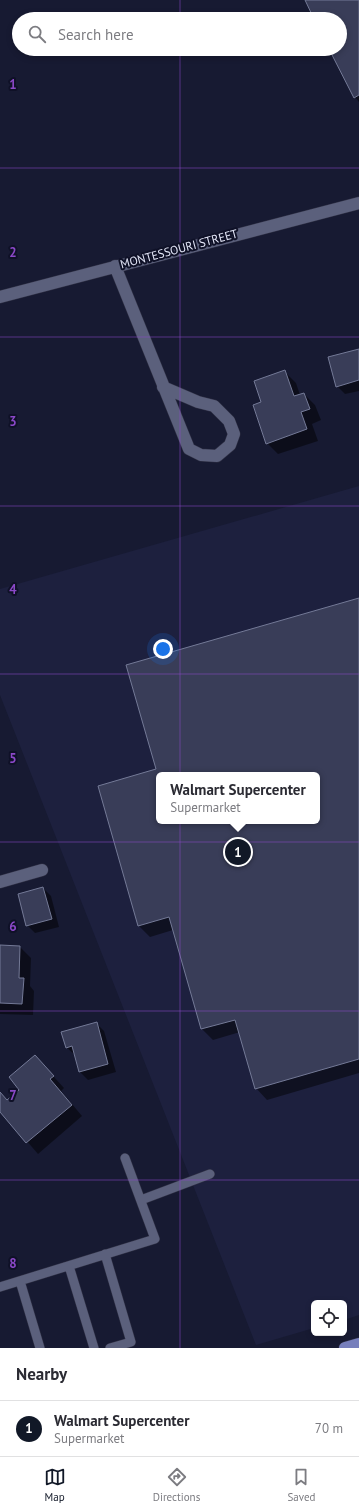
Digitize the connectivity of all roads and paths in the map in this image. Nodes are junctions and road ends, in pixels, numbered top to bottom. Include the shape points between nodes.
1 (359, 203) edge
2 (115, 266) junction
3 (0, 297) edge
4 (163, 387) junction
5 (42, 870) dead end
6 (0, 882) edge
7 (125, 1158) dead end
8 (210, 1174) dead end
9 (140, 1200) junction
10 (105, 1254) junction
11 (69, 1266) junction
12 (20, 1281) junction
13 (0, 1288) edge
14 (359, 1344) edge
15 (40, 1348) edge
16 (94, 1348) edge
17 (110, 1348) edge
18 (345, 1348) edge

1 - 2 street, MONTESSOURI STREET
2 - 3 street, MONTESSOURI STREET
2 - 4 street
4 - 4 street via 214,406 229,421 234,434 230,445 217,456 201,455 189,449
5 - 6 street
7 - 9 lane
8 - 9 lane
9 - 10 lane via 155,1239
10 - 11 lane
10 - 17 lane via 131,1342
11 - 12 lane
11 - 16 lane
12 - 13 lane
12 - 15 lane
14 - 18 main road

